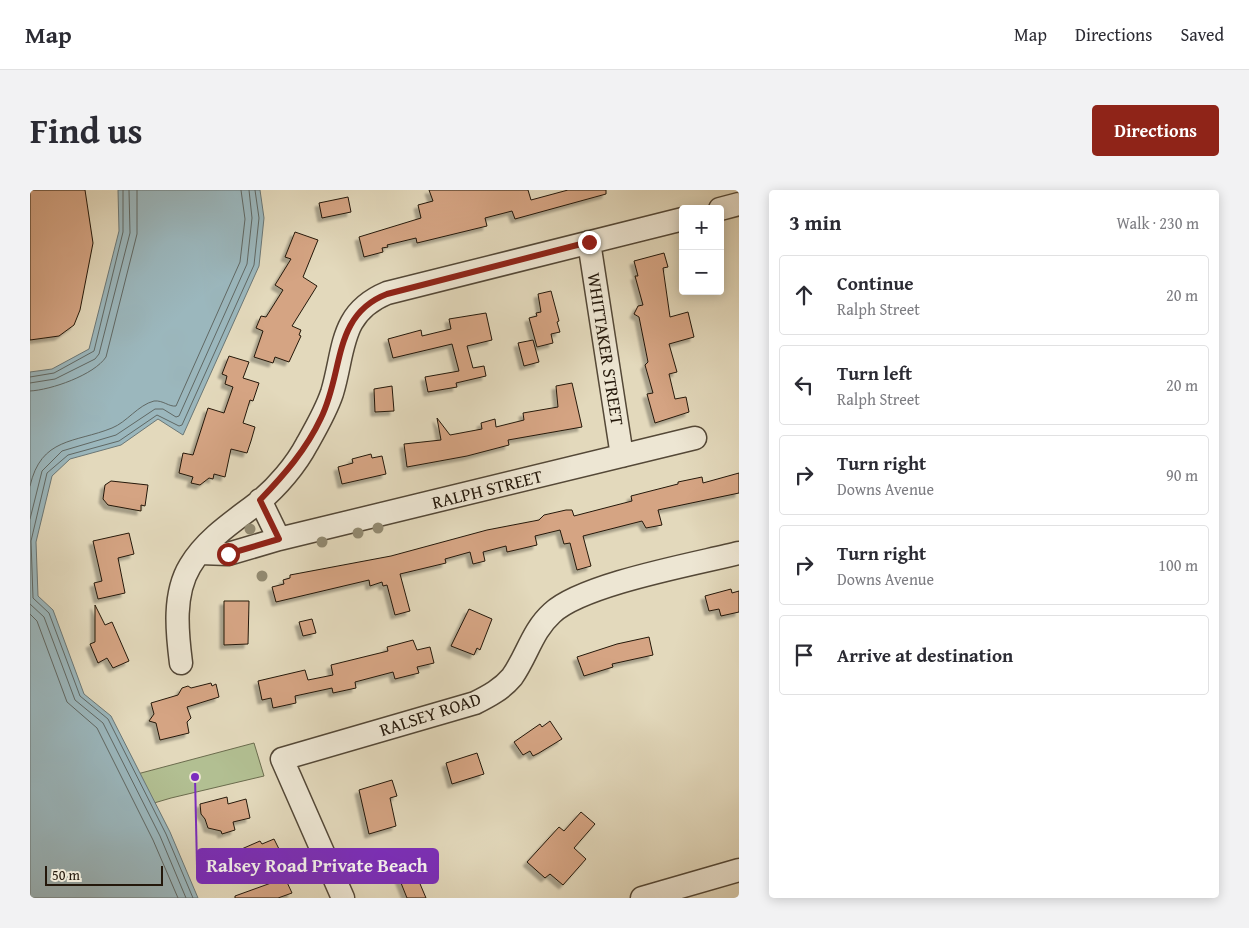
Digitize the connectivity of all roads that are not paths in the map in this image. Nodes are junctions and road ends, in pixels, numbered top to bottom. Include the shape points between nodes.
1 (739, 204) edge
2 (724, 208) edge
3 (679, 219) edge
4 (589, 242) junction
5 (696, 438) dead end
6 (622, 456) junction
7 (260, 500) junction
8 (279, 539) junction
9 (200, 553) junction
10 (739, 553) edge
11 (182, 663) dead end
12 (739, 870) edge
13 (343, 898) edge
14 (642, 898) edge

1 - 2 street
3 - 4 street
4 - 6 street, WHITTAKER STREET
4 - 7 street via 387,294 360,309 344,339 332,394 306,447
5 - 6 street, RALPH STREET
6 - 8 street, RALPH STREET
7 - 8 street
7 - 9 street via 232,521
8 - 9 street, RALPH STREET via 228,554
9 - 11 street via 182,586 178,635
10 - 13 street, RALSEY ROAD via 615,584 578,597 553,611 538,628 512,676 496,692 475,703 282,759
12 - 14 street

